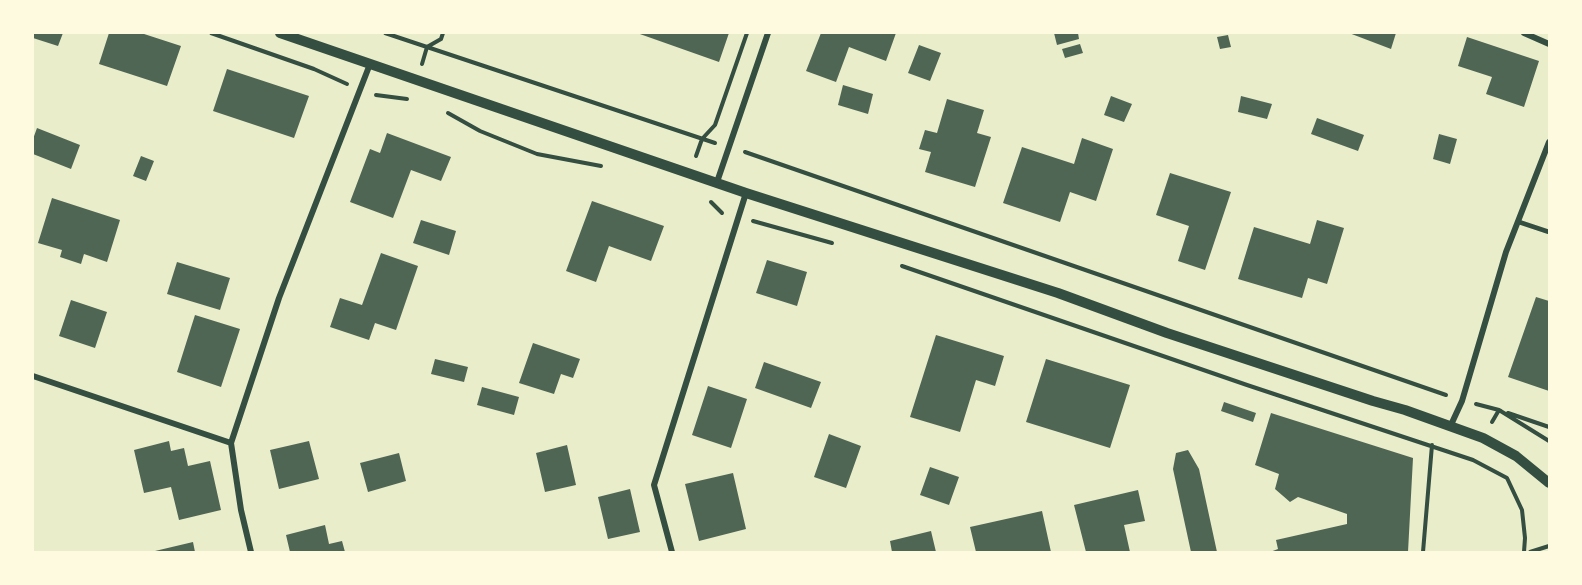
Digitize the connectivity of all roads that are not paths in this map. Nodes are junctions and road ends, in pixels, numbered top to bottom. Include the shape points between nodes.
1 (280, 33) edge
2 (768, 33) edge
3 (1524, 33) edge
4 (1549, 44) edge
5 (370, 64) junction
6 (1549, 142) edge
7 (717, 182) junction
8 (746, 193) junction
9 (1519, 222) junction
10 (1549, 232) edge
11 (33, 376) edge
12 (1450, 427) junction
13 (231, 443) junction
14 (1549, 483) edge
15 (251, 552) edge
16 (672, 552) edge

1 - 5 street
2 - 7 street
3 - 4 street
5 - 7 street
5 - 13 street via 279,298
6 - 9 street
7 - 8 street
8 - 12 street via 1058,293
8 - 16 street via 654,486
9 - 10 lane
9 - 12 street
11 - 13 street
12 - 14 street via 1483,438 1516,456
13 - 15 street

